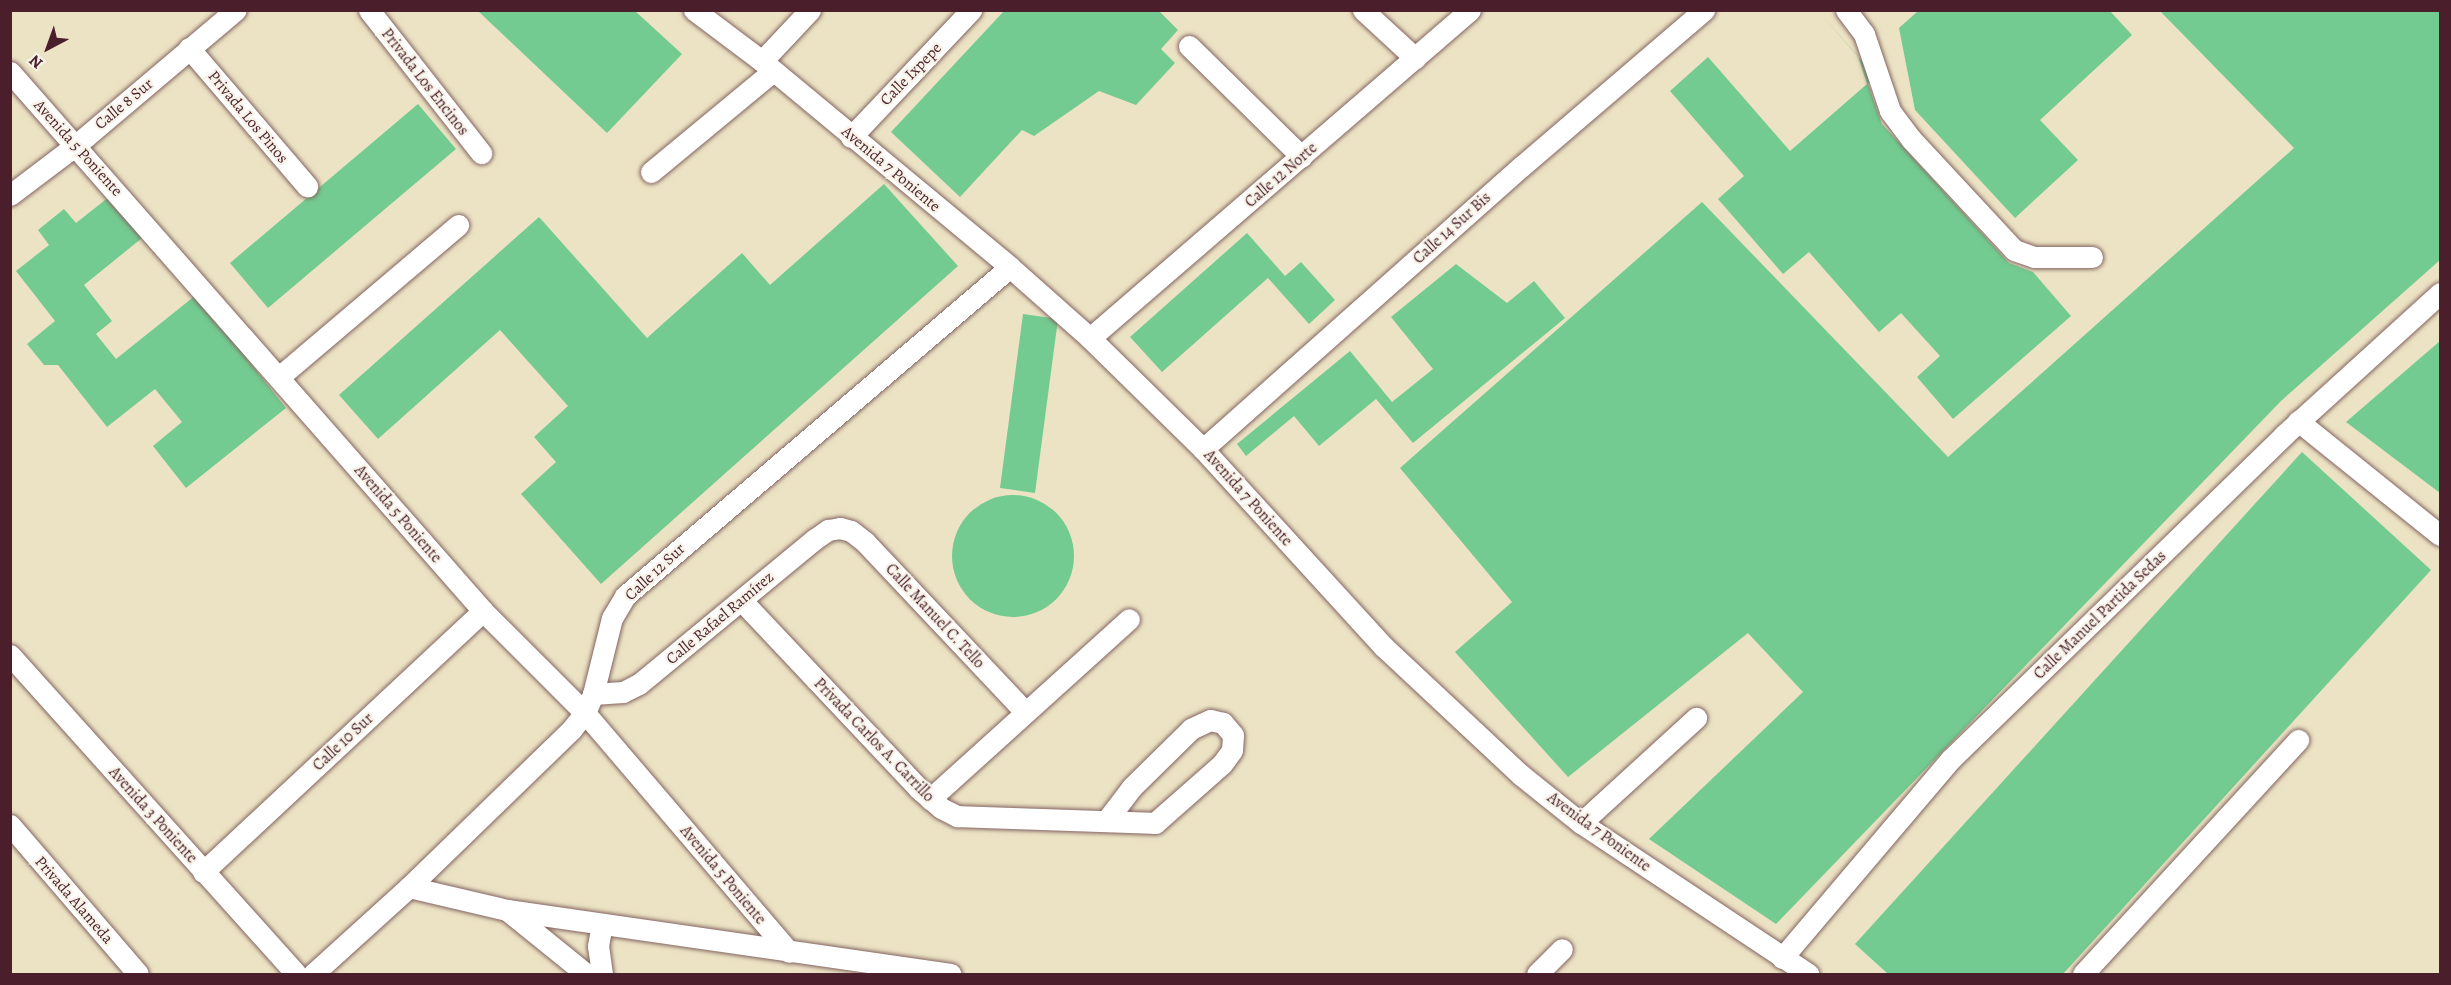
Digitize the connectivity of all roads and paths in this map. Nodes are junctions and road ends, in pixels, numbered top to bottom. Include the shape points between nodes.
1 (236, 10) edge
2 (369, 10) edge
3 (694, 10) edge
4 (810, 10) edge
5 (971, 10) edge
6 (1363, 10) edge
7 (1470, 10) edge
8 (1704, 10) edge
9 (1846, 10) edge
10 (1189, 46) dead end
11 (189, 48) junction
12 (1415, 58) junction
13 (767, 66) junction
14 (10, 72) edge
15 (851, 136) junction
16 (76, 145) junction
17 (481, 153) dead end
18 (1302, 157) junction
19 (651, 172) dead end
20 (307, 186) dead end
21 (10, 195) edge
22 (458, 225) dead end
23 (2092, 256) dead end
24 (1010, 267) junction
25 (2440, 293) edge
26 (1090, 338) junction
27 (279, 377) junction
28 (2298, 421) junction
29 (1203, 449) junction
30 (840, 528) joint
31 (2440, 535) edge
32 (742, 600) junction
33 (483, 611) junction
34 (1129, 619) dead end
35 (10, 655) edge
36 (589, 704) junction
37 (1025, 712) junction
38 (1696, 718) dead end
39 (2298, 740) dead end
40 (930, 799) junction
41 (1107, 820) junction
42 (1581, 823) junction
43 (10, 825) edge
44 (203, 872) junction
45 (409, 887) junction
46 (507, 910) junction
47 (602, 924) junction
48 (1562, 949) dead end
49 (789, 952) junction
50 (1782, 958) junction
51 (138, 975) edge
52 (296, 975) edge
53 (313, 975) edge
54 (586, 975) edge
55 (602, 975) edge
56 (950, 975) edge
57 (1537, 975) edge
58 (1808, 975) edge
59 (2083, 975) edge

1 - 11 street, Calle 8 Sur
2 - 17 street, Privada Los Encinos
3 - 13 street, Avenida 7 Poniente
4 - 13 street
5 - 15 street, Calle Ixpepe
6 - 12 street
7 - 12 street, Calle 12 Norte
8 - 29 street, Calle 14 Sur Bis
9 - 23 street via 1864,34 1890,111 2014,250 2034,257
10 - 18 street
11 - 16 street, Calle 8 Sur
11 - 20 street, Privada Los Pinos
12 - 18 street, Calle 12 Norte
13 - 15 street, Avenida 7 Poniente
13 - 19 street
14 - 16 street, Avenida 5 Poniente
15 - 24 street, Avenida 7 Poniente
16 - 21 street, Calle 8 Sur
16 - 27 street, Avenida 5 Poniente
18 - 26 street, Calle 12 Norte
22 - 27 street
24 - 26 street, Avenida 7 Poniente
24 - 36 street, Calle 12 Sur via 626,596 612,618
25 - 28 street, Calle Manuel Partida Sedas
26 - 29 street, Avenida 7 Poniente
27 - 33 street, Avenida 5 Poniente
28 - 31 street
28 - 50 street, Calle Manuel Partida Sedas via 1951,759
29 - 42 street, Avenida 7 Poniente via 1384,647 1521,775
30 - 32 street, Calle Rafael Ramírez via 828,530 815,539
30 - 37 street, Calle Manuel C. Tello via 865,542
32 - 36 street, Calle Rafael Ramírez via 639,684
32 - 40 street, Privada Carlos A. Carrillo
33 - 36 street, Avenida 5 Poniente
33 - 44 street, Calle 10 Sur
34 - 37 street
35 - 44 street, Avenida 3 Poniente
36 - 45 street, Calle 12 Sur via 571,730
36 - 49 street, Avenida 5 Poniente
37 - 40 street
38 - 42 street
39 - 59 street
40 - 41 street, Privada Carlos A. Carrillo via 957,816
41 - 41 street, Privada Carlos A. Carrillo via 1132,787 1191,729 1210,720 1223,723 1233,735 1232,750 1222,764 1155,823
42 - 50 street, Avenida 7 Poniente
43 - 51 street, Privada Alameda
44 - 52 street, Avenida 3 Poniente
45 - 46 street, Avenida 5 Poniente
45 - 53 street, Calle 12 Sur
46 - 47 street, Avenida 5 Poniente
46 - 54 street
47 - 49 street, Avenida 5 Poniente
47 - 55 street via 598,946
48 - 57 street
49 - 56 street, Avenida 5 Poniente
50 - 58 street, Avenida 7 Poniente

